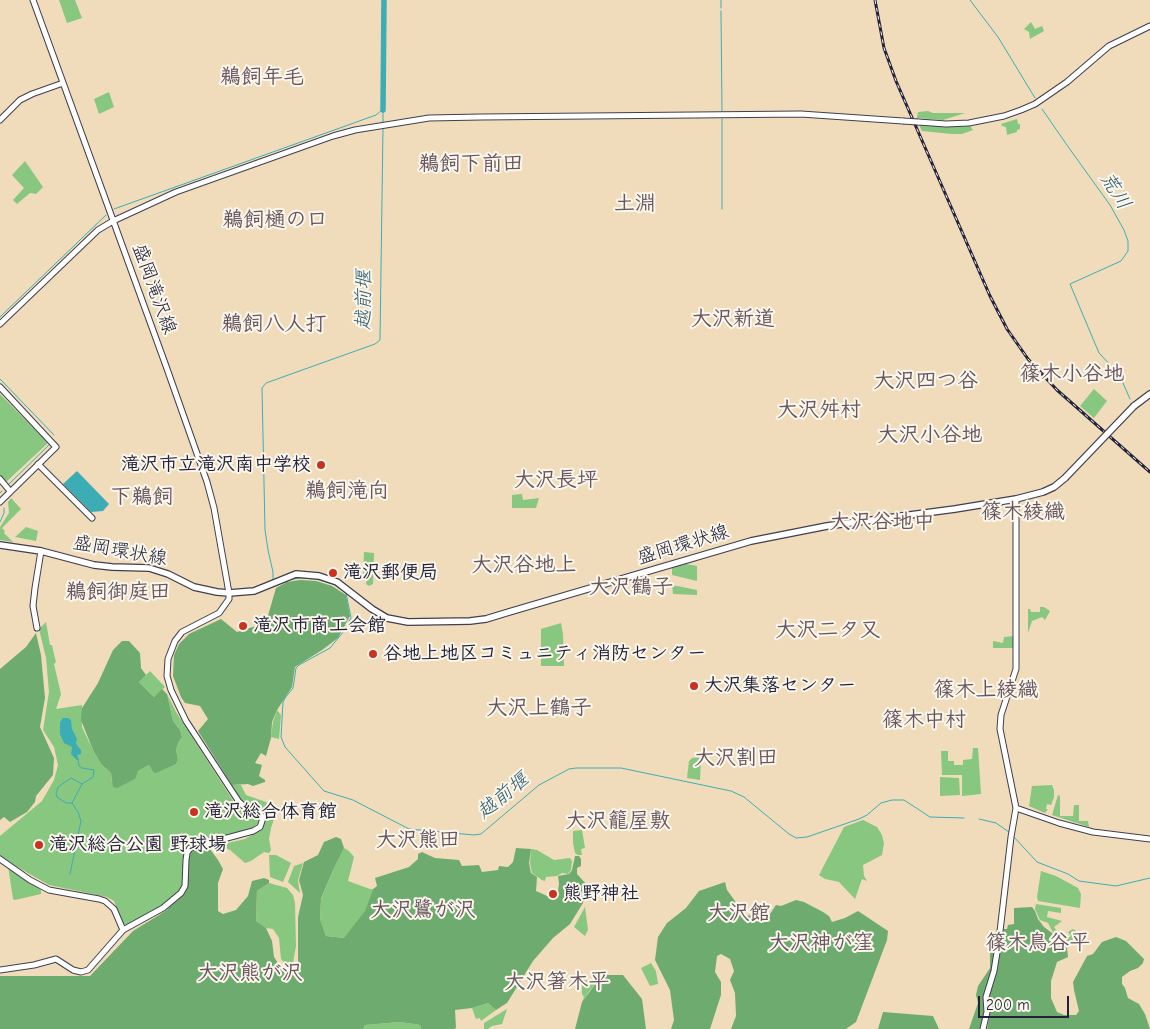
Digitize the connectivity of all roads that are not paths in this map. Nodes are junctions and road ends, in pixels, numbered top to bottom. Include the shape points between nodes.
1 (33, 0) edge
2 (1150, 26) edge
3 (63, 83) junction
4 (0, 120) edge
5 (114, 220) junction
6 (0, 324) edge
7 (0, 387) edge
8 (1150, 394) edge
9 (38, 464) junction
10 (0, 479) edge
11 (10, 491) junction
12 (1016, 499) junction
13 (0, 502) edge
14 (92, 518) dead end
15 (0, 545) edge
16 (42, 552) junction
17 (229, 593) junction
18 (38, 628) dead end
19 (1016, 808) junction
20 (1150, 839) edge
21 (0, 859) edge
22 (123, 930) junction
23 (0, 970) edge
24 (983, 1029) edge

1 - 3 street, 盛岡滝沢線
2 - 5 street, bridge via 1109,46 1035,104 976,122 946,124 801,114 739,114 450,117 383,124 324,139 176,192
3 - 4 street via 26,97
3 - 5 street, 盛岡滝沢線
5 - 6 street via 98,230
5 - 17 street, 盛岡滝沢線 via 207,482
7 - 9 street via 55,445 54,450
8 - 12 main road, 盛岡環状線, bridge via 1134,406 1054,487
9 - 11 street
9 - 14 street
10 - 11 street
11 - 13 street
12 - 17 main road, 盛岡環状線 via 827,526 751,541 479,620 416,622 387,618 337,582 310,575 296,574 254,590
12 - 19 street via 1016,669 1001,715 1000,729
15 - 16 main road, 盛岡環状線
16 - 17 main road, 盛岡環状線 via 94,565 149,568 194,587
16 - 18 street via 33,606
17 - 22 street via 229,599 219,613 182,632 175,641 169,652 168,676 174,699 186,721 239,802 260,812 262,822 260,827 244,835 190,848 185,886 181,893 163,908
19 - 20 street via 1092,832
19 - 24 street
21 - 22 street via 49,890 105,901 114,909
22 - 23 street via 88,970 73,970 56,959

